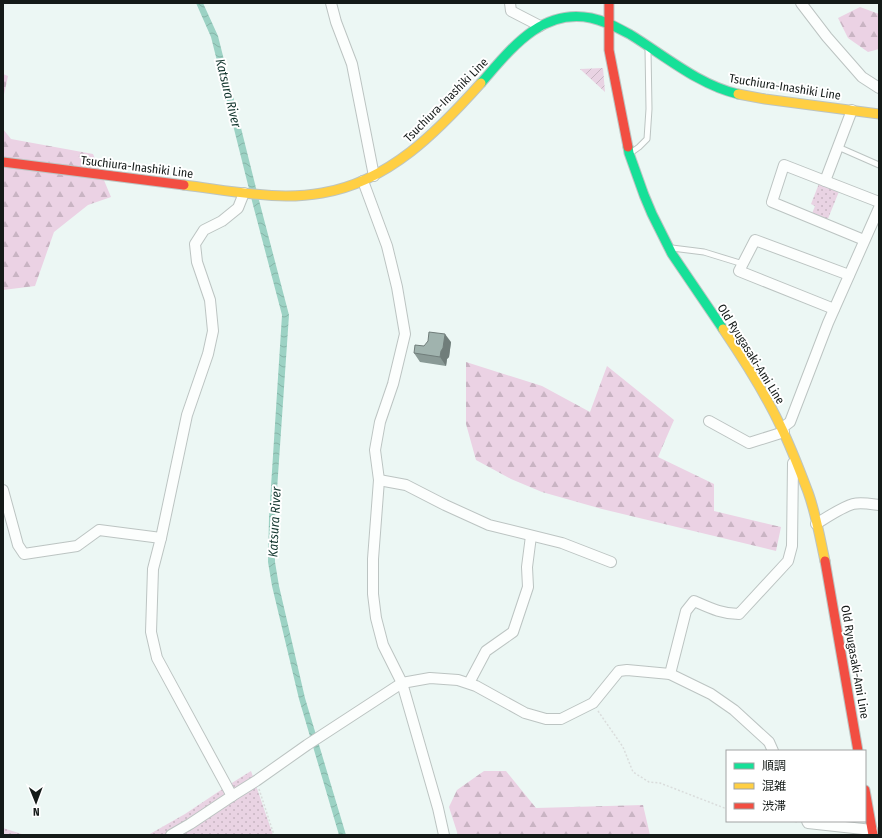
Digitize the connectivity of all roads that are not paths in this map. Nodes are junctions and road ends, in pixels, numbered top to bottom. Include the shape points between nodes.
1 (331, 3) edge
2 (510, 3) edge
3 (609, 3) edge
4 (801, 3) edge
5 (609, 23) junction
6 (540, 26) junction
7 (648, 46) junction
8 (879, 88) edge
9 (852, 110) junction
10 (879, 114) edge
11 (838, 147) junction
12 (629, 153) junction
13 (3, 162) edge
14 (879, 165) edge
15 (374, 176) junction
16 (363, 181) junction
17 (825, 181) junction
18 (244, 193) junction
19 (879, 202) edge
20 (879, 208) edge
21 (864, 240) junction
22 (669, 248) junction
23 (743, 264) junction
24 (849, 275) junction
25 (834, 309) junction
26 (708, 421) dead end
27 (783, 430) junction
28 (794, 455) junction
29 (379, 480) junction
30 (3, 490) edge
31 (879, 505) edge
32 (816, 524) junction
33 (531, 536) junction
34 (161, 538) junction
35 (611, 562) dead end
36 (670, 674) junction
37 (402, 683) junction
38 (469, 684) junction
39 (773, 750) edge
40 (858, 750) edge
41 (232, 796) junction
42 (866, 796) edge
43 (808, 822) edge
44 (872, 833) edge
45 (171, 835) edge
46 (444, 835) edge

1 - 15 street via 352,64
2 - 6 street via 512,11
3 - 5 main road, Old Ryugasaki-Ami Line
4 - 8 street via 862,77
5 - 6 main road, Tsuchiura-Inashiki Line via 579,16 566,17
5 - 7 main road, Tsuchiura-Inashiki Line
5 - 12 main road, Old Ryugasaki-Ami Line via 609,50
6 - 15 main road, Tsuchiura-Inashiki Line via 513,48 426,140 408,155
7 - 9 main road, Tsuchiura-Inashiki Line via 725,91
7 - 12 lane via 647,139
9 - 10 main road, Tsuchiura-Inashiki Line
9 - 11 street
11 - 14 lane
11 - 17 street
12 - 22 main road, Old Ryugasaki-Ami Line via 644,195
13 - 18 main road, Tsuchiura-Inashiki Line
15 - 16 main road, Tsuchiura-Inashiki Line
16 - 18 main road, Tsuchiura-Inashiki Line via 324,193 307,195
16 - 29 street via 387,246 397,287 404,334 375,450
17 - 19 street
17 - 21 street via 784,165 772,202
18 - 34 street via 238,208 222,221 204,230 195,244 197,262 210,300 213,331 208,354 187,415
20 - 21 street
21 - 24 street
22 - 23 lane via 704,252
22 - 27 main road, Old Ryugasaki-Ami Line via 734,344
23 - 24 street via 755,240
23 - 25 street via 739,271
24 - 25 street
25 - 27 street via 790,422
26 - 27 street via 748,443
27 - 28 main road, Old Ryugasaki-Ami Line
28 - 32 main road, Old Ryugasaki-Ami Line
28 - 36 street via 792,546 788,561 739,614 727,614 694,601 686,611
29 - 33 street via 406,485 489,525
29 - 37 street via 373,594 383,645
30 - 34 street via 18,545 24,554 77,546 99,530
31 - 32 street via 854,504
32 - 40 main road, Old Ryugasaki-Ami Line via 825,561
33 - 35 street via 562,543
33 - 38 street via 526,567 528,587 512,632 486,651
34 - 41 street via 153,569 151,632 158,658
36 - 38 street via 619,671 593,703 561,718 546,719 525,713
36 - 39 street via 711,694 734,710 769,742
37 - 38 street via 430,678 458,680
37 - 41 street
37 - 46 street
41 - 45 street
42 - 44 main road
43 - 44 street

